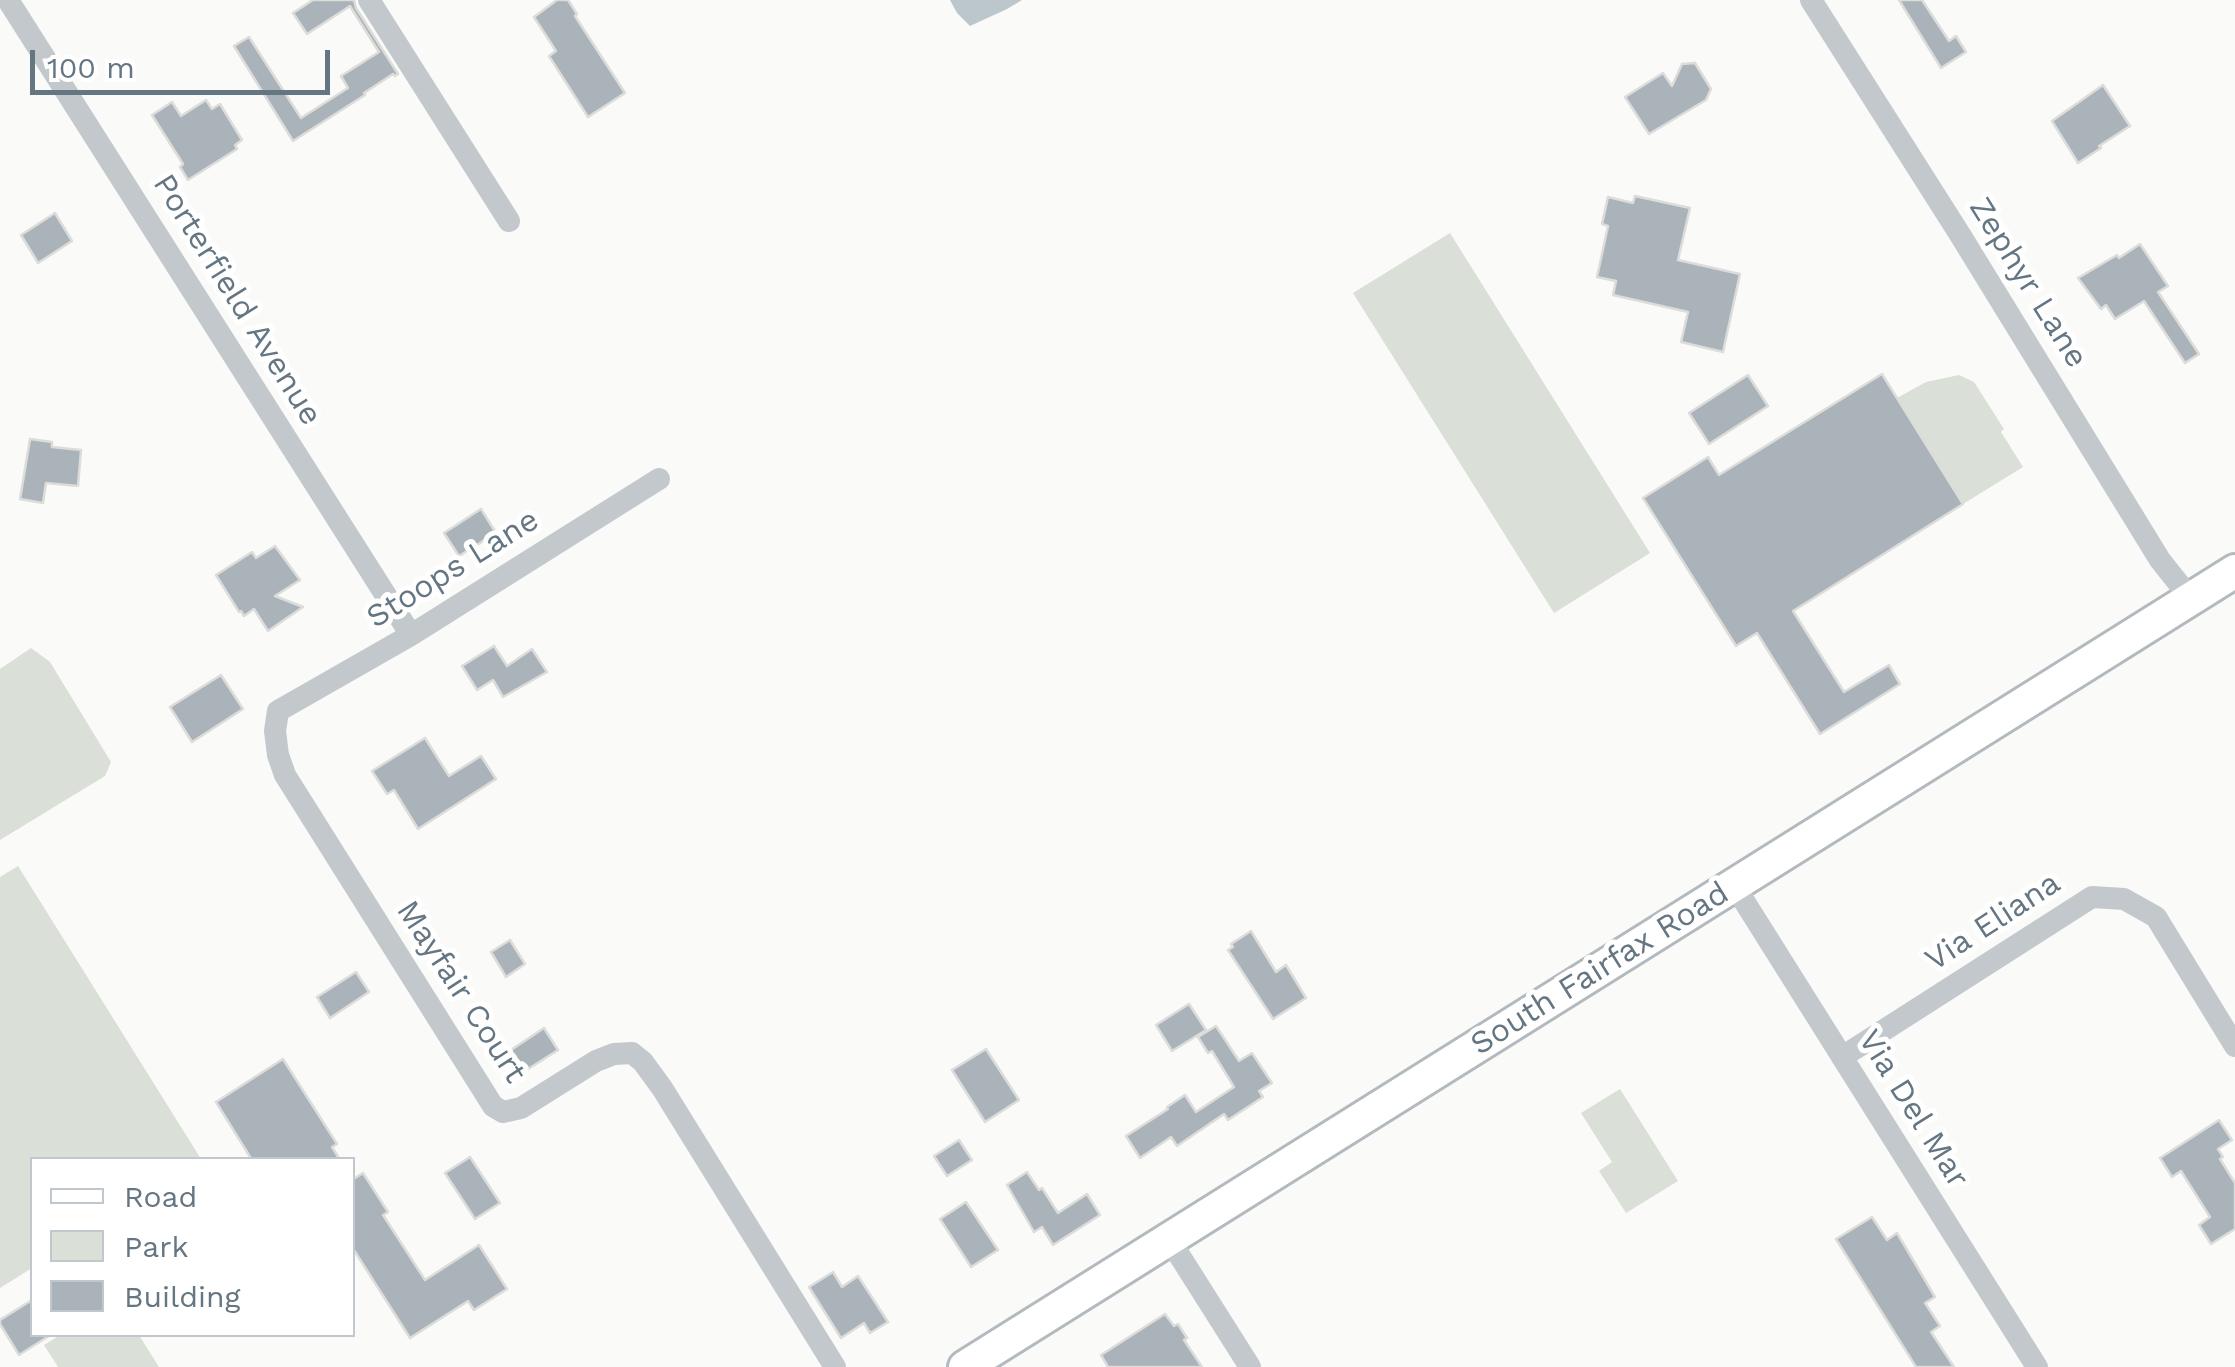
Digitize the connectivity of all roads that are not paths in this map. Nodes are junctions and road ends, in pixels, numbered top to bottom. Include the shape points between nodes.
1 (8, 0) edge
2 (369, 0) edge
3 (1811, 0) edge
4 (509, 220) dead end
5 (659, 479) dead end
6 (2235, 571) edge
7 (2191, 599) junction
8 (410, 635) junction
9 (278, 710) joint
10 (1734, 885) junction
11 (2235, 1046) edge
12 (1842, 1057) junction
13 (1170, 1239) junction
14 (835, 1367) edge
15 (964, 1367) edge
16 (1250, 1367) edge
17 (2037, 1367) edge

1 - 8 street, Porterfield Avenue
2 - 4 street
3 - 7 street, Zephyr Lane via 2160,560
5 - 8 street, Stoops Lane
6 - 7 street, South Fairfax Road
7 - 10 street, South Fairfax Road
8 - 9 street, Stoops Lane
9 - 14 street, Mayfair Court via 275,732 285,775 492,1106 503,1112 521,1108 614,1054 632,1053 644,1062
10 - 12 street, Via Del Mar
10 - 13 street, South Fairfax Road
11 - 12 street, Via Eliana via 2156,917 2124,899 2092,897
12 - 17 street, Via Del Mar
13 - 15 street, South Fairfax Road
13 - 16 street

